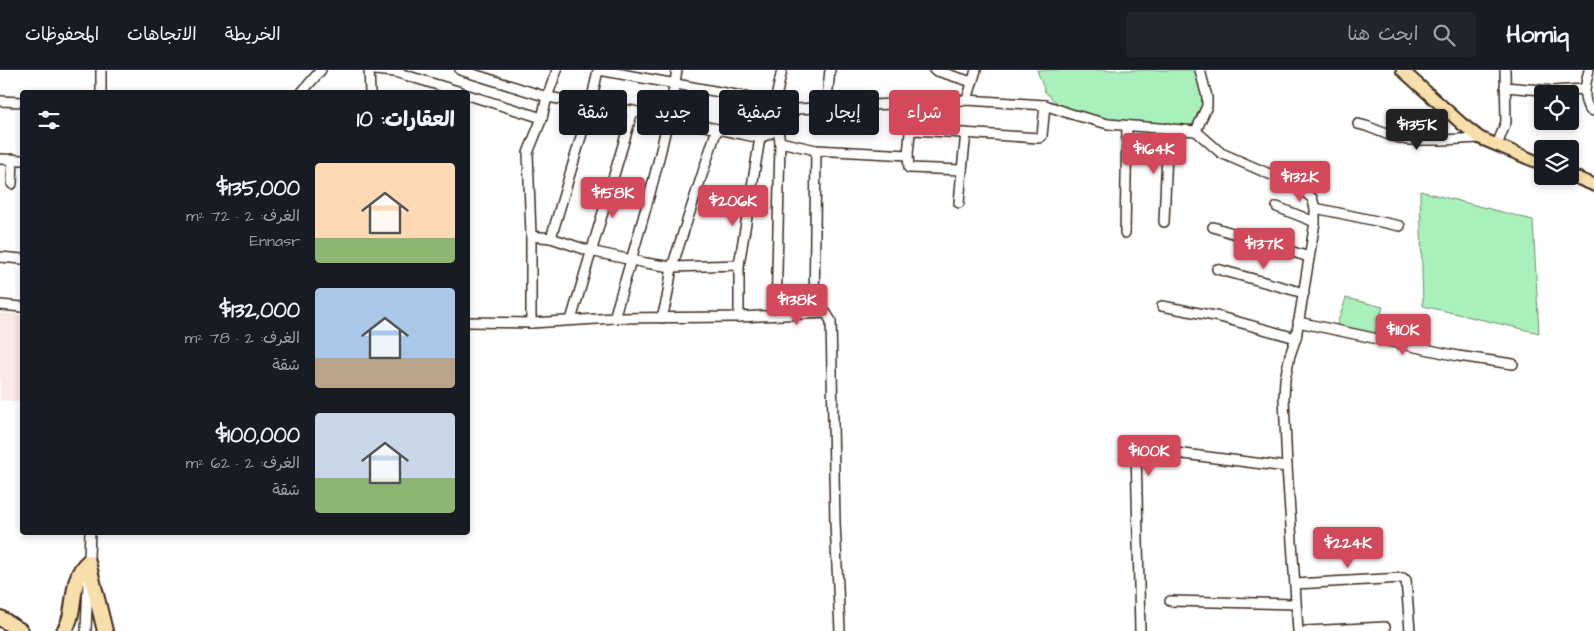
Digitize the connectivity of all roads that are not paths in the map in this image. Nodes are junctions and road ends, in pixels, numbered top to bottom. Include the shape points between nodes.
1 (102, 70) edge
2 (320, 70) edge
3 (369, 70) edge
4 (375, 70) edge
5 (460, 70) edge
6 (557, 70) edge
7 (598, 70) edge
8 (677, 70) edge
9 (782, 70) edge
10 (830, 70) edge
11 (934, 70) edge
12 (976, 70) edge
13 (1200, 70) edge
14 (1402, 70) edge
15 (1505, 70) edge
16 (1588, 70) edge
17 (972, 82) junction
18 (675, 84) junction
19 (1505, 87) junction
20 (101, 90) edge
21 (304, 90) edge
22 (370, 90) edge
23 (454, 90) edge
24 (594, 90) edge
25 (674, 90) edge
26 (778, 90) edge
27 (828, 90) edge
28 (1585, 90) junction
29 (719, 92) edge
30 (470, 96) edge
31 (547, 97) junction
32 (559, 99) edge
33 (967, 100) junction
34 (0, 101) edge
35 (20, 102) edge
36 (879, 105) edge
37 (1046, 105) junction
38 (627, 110) edge
39 (633, 111) junction
40 (1594, 111) edge
41 (637, 112) edge
42 (542, 118) junction
43 (1358, 124) dead end
44 (1128, 126) junction
45 (709, 127) edge
46 (1168, 128) junction
47 (717, 129) junction
48 (1196, 131) junction
49 (966, 133) junction
50 (582, 135) edge
51 (665, 135) edge
52 (767, 135) edge
53 (779, 135) edge
54 (760, 138) junction
55 (1480, 138) junction
56 (780, 142) junction
57 (1497, 145) junction
58 (816, 150) junction
59 (908, 155) junction
60 (0, 158) edge
61 (13, 159) junction
62 (20, 160) edge
63 (1534, 161) edge
64 (962, 170) junction
65 (1579, 179) edge
66 (12, 184) dead end
67 (1594, 185) edge
68 (959, 203) dead end
69 (1277, 207) dead end
70 (1315, 208) junction
71 (1164, 222) dead end
72 (1315, 222) junction
73 (1400, 226) dead end
74 (1212, 227) dead end
75 (1125, 233) dead end
76 (531, 236) junction
77 (551, 238) junction
78 (590, 251) junction
79 (0, 257) edge
80 (1309, 257) junction
81 (20, 259) edge
82 (632, 260) junction
83 (739, 265) junction
84 (672, 267) junction
85 (1217, 269) dead end
86 (1304, 293) junction
87 (0, 305) edge
88 (1162, 306) dead end
89 (20, 307) edge
90 (814, 313) junction
91 (776, 315) junction
92 (739, 317) junction
93 (614, 318) junction
94 (662, 318) junction
95 (571, 320) junction
96 (470, 322) edge
97 (1298, 322) junction
98 (531, 323) junction
99 (1296, 338) junction
100 (1513, 364) dead end
101 (1286, 467) junction
102 (90, 535) edge
103 (88, 562) junction
104 (1295, 584) junction
105 (1170, 602) dead end
106 (1295, 604) junction
107 (0, 618) edge
108 (21, 631) edge
109 (64, 631) edge
110 (86, 631) edge
111 (105, 631) edge
112 (840, 631) edge
113 (1140, 631) edge
114 (1298, 631) edge
115 (1306, 631) edge
116 (1385, 631) edge
117 (1410, 631) edge

1 - 20 street
2 - 21 street
3 - 22 street
4 - 23 street via 395,72
5 - 31 street
6 - 31 street
7 - 18 street
7 - 24 street
8 - 18 street
9 - 26 street
10 - 27 street
11 - 17 street
12 - 17 street
13 - 48 street via 1207,106
14 - 55 main road
15 - 19 street
16 - 28 street
17 - 33 street
18 - 25 street
18 - 29 street
19 - 28 street
19 - 57 street via 1506,122
28 - 40 street via 1585,104
30 - 42 street
31 - 32 street
31 - 42 street
33 - 36 street
33 - 37 street
34 - 35 street
37 - 44 street via 1108,124
37 - 49 street via 1044,132 1039,138
38 - 39 street
39 - 41 street
39 - 78 street
42 - 76 street via 528,153
43 - 55 street via 1407,140
44 - 46 street
44 - 75 street
45 - 47 street
46 - 48 street
46 - 71 street
47 - 54 street
47 - 84 street
48 - 70 street via 1221,153 1297,186 1312,198
49 - 59 street via 912,130
49 - 64 street
50 - 77 street
51 - 82 street
52 - 54 street
53 - 56 street
54 - 83 street
55 - 57 main road
56 - 58 street
56 - 91 street
57 - 63 main road
58 - 59 street
58 - 90 street
59 - 64 street via 909,168
60 - 61 street
61 - 62 street
61 - 66 street
64 - 68 street
65 - 67 main road
69 - 72 street
70 - 72 street
70 - 73 street
72 - 80 street
74 - 80 street
76 - 77 street
76 - 98 street
77 - 78 street
78 - 82 street
78 - 95 street
79 - 81 street
80 - 86 street
82 - 84 street
82 - 93 street
83 - 84 street
83 - 92 street
84 - 94 street
85 - 86 street
86 - 97 street
87 - 89 street
88 - 99 street via 1204,313
90 - 91 street
90 - 112 street via 826,313 831,321 834,522
91 - 92 street
92 - 94 street
93 - 94 street
93 - 95 street
95 - 98 street
96 - 98 street
97 - 99 street
97 - 100 street via 1458,356
99 - 101 street via 1285,379
101 - 104 street
101 - 113 street via 1136,448
102 - 103 street
103 - 109 highway via 79,575
103 - 110 street
103 - 111 highway
104 - 106 street
104 - 117 street via 1405,579
105 - 106 street
106 - 114 street
107 - 108 highway
115 - 116 street via 1385,627

